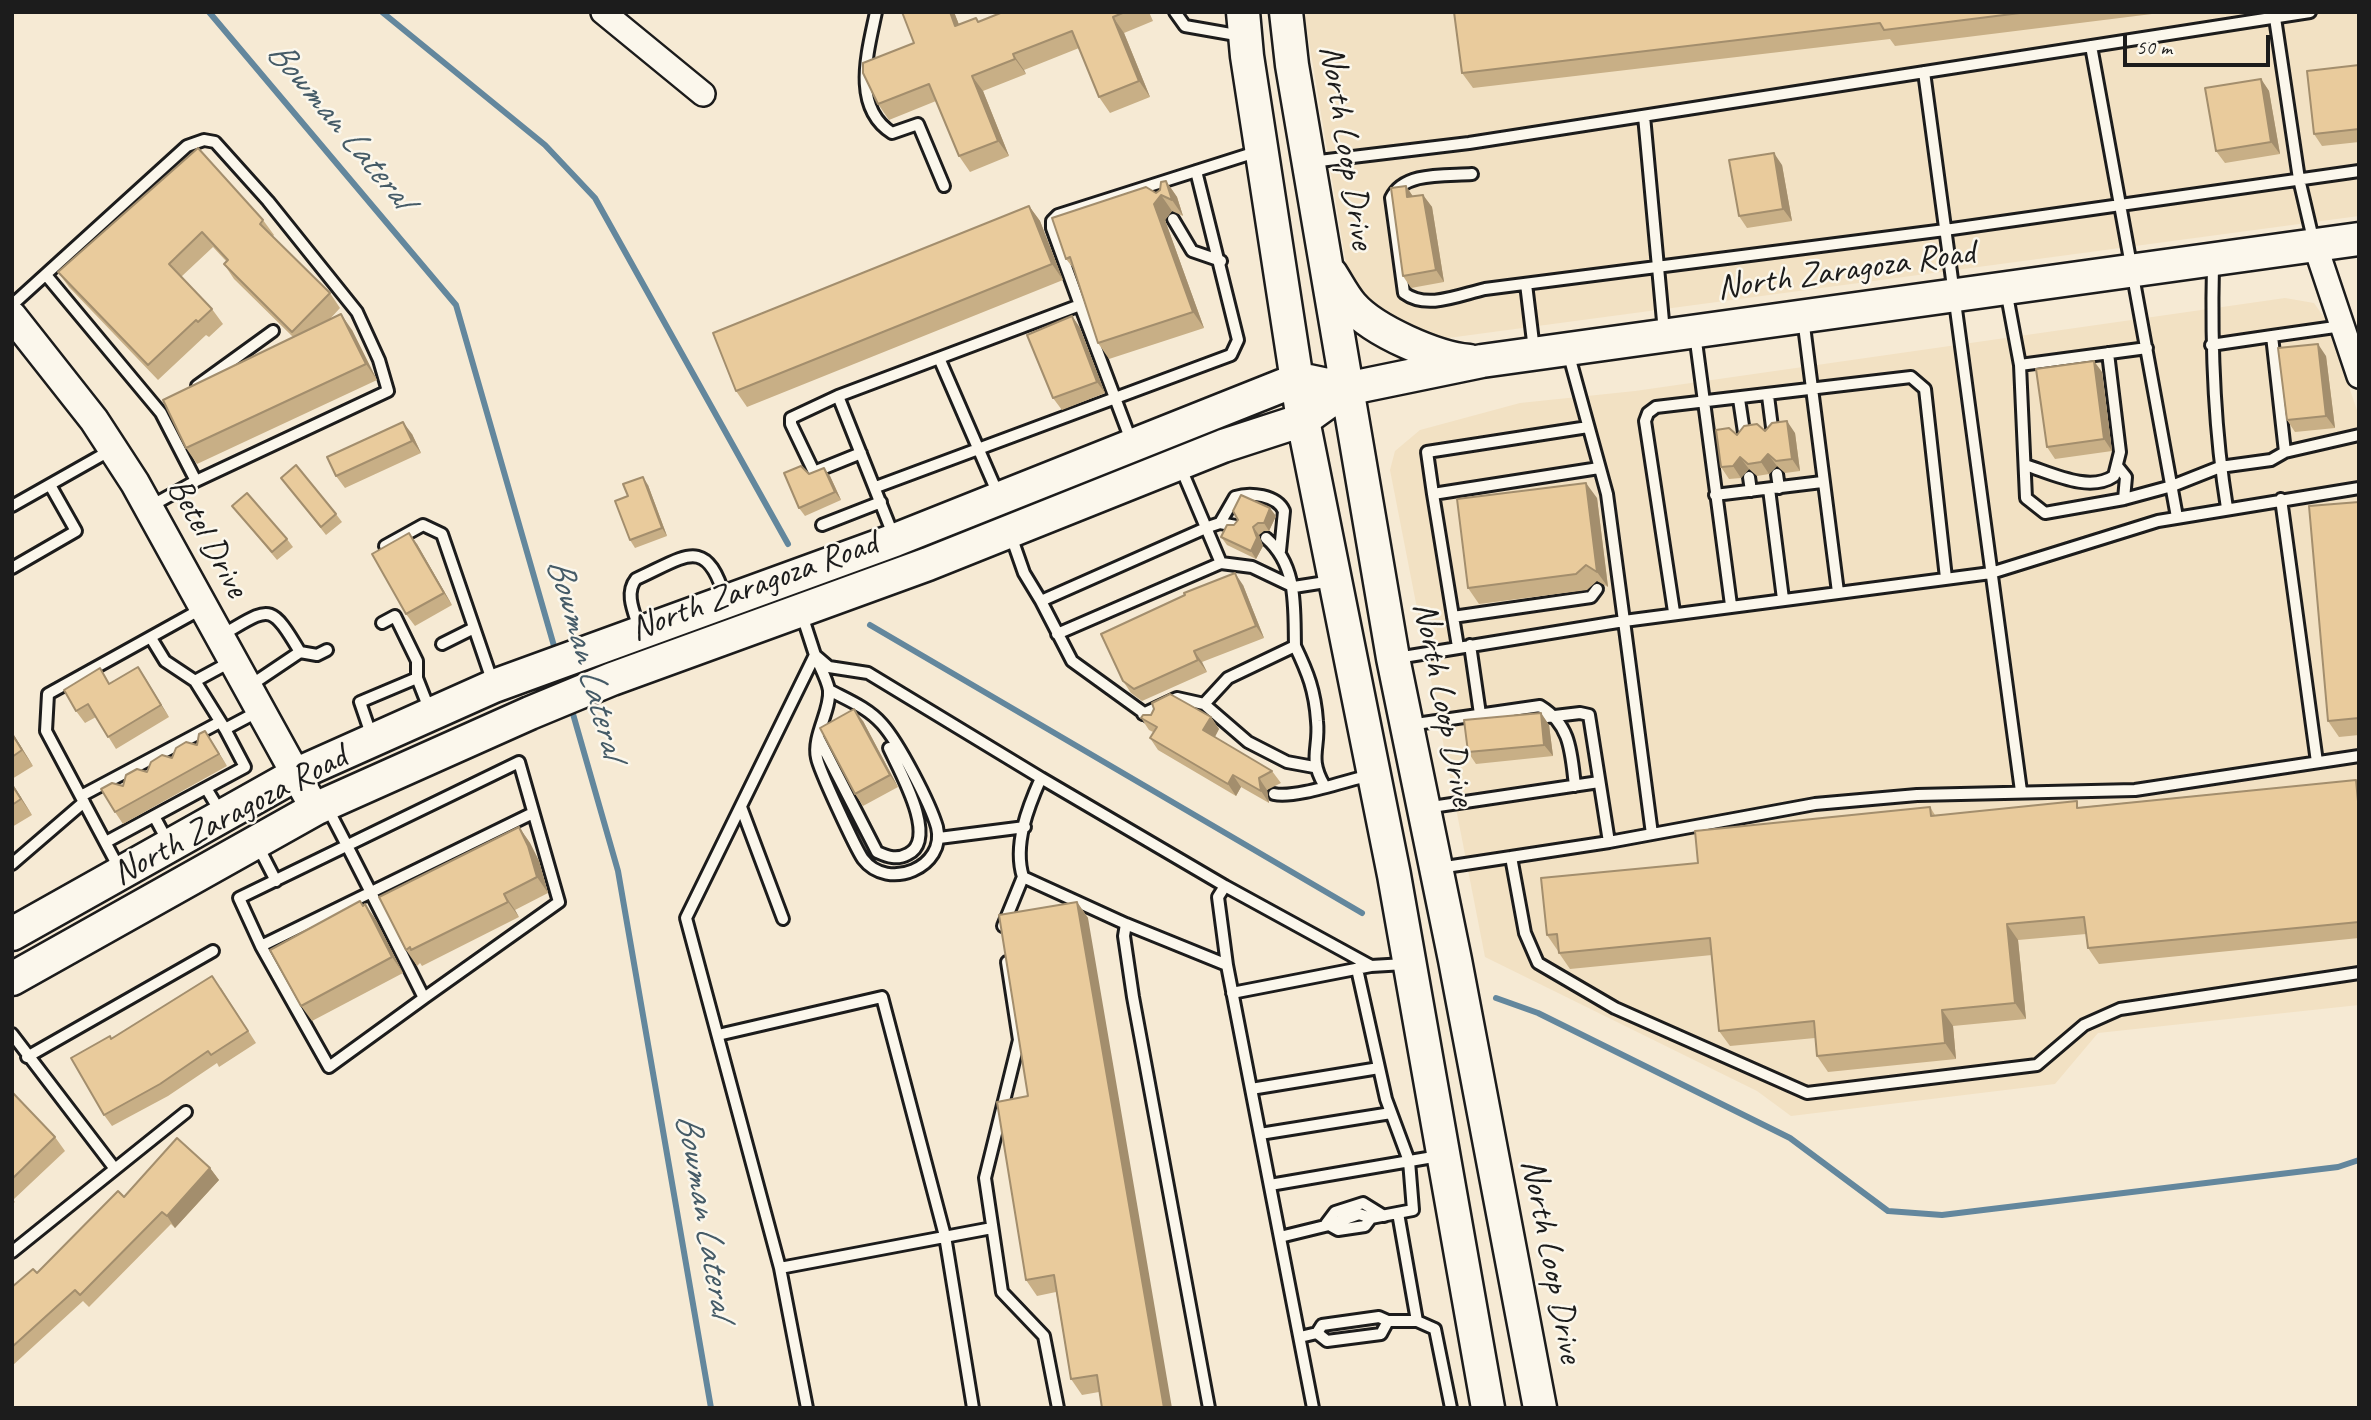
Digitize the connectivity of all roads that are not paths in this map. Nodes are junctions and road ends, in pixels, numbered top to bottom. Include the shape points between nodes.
1 (876, 12) edge
2 (1175, 12) edge
3 (1286, 12) edge
4 (2310, 12) edge
5 (2296, 13) edge
6 (614, 15) edge
7 (2275, 18) junction
8 (1244, 24) edge
9 (2091, 46) junction
10 (1924, 72) junction
11 (703, 94) dead end
12 (1644, 116) junction
13 (1263, 149) junction
14 (1308, 162) junction
15 (1196, 171) junction
16 (2359, 171) edge
17 (1472, 174) dead end
18 (2299, 179) junction
19 (944, 186) dead end
20 (2121, 205) junction
21 (1173, 219) edge
22 (1945, 230) junction
23 (2359, 239) edge
24 (2315, 245) junction
25 (2213, 259) junction
26 (1221, 261) junction
27 (1327, 267) junction
28 (1658, 267) junction
29 (2133, 270) junction
30 (46, 275) junction
31 (1525, 284) junction
32 (2006, 286) junction
33 (1954, 293) junction
34 (12, 305) edge
35 (1080, 305) junction
36 (12, 316) edge
37 (1802, 316) junction
38 (2342, 326) junction
39 (273, 331) edge
40 (1680, 333) junction
41 (2272, 336) junction
42 (2211, 345) junction
43 (2147, 348) junction
44 (1567, 349) junction
45 (2108, 353) junction
46 (1535, 354) junction
47 (939, 358) junction
48 (1482, 361) junction
49 (2020, 365) junction
50 (2359, 376) edge
51 (1299, 379) junction
52 (1346, 389) junction
53 (1811, 390) junction
54 (183, 396) edge
55 (838, 396) junction
56 (1768, 396) junction
57 (1114, 398) junction
58 (1739, 399) junction
59 (1704, 402) junction
60 (172, 404) edge
61 (161, 412) junction
62 (1303, 420) junction
63 (1588, 427) junction
64 (1773, 435) edge
65 (2359, 435) edge
66 (1745, 439) edge
67 (1133, 445) junction
68 (113, 449) junction
69 (979, 449) junction
70 (2285, 452) junction
71 (861, 453) junction
72 (1180, 464) junction
73 (2025, 465) junction
74 (2118, 467) junction
75 (2220, 467) junction
76 (1599, 468) junction
77 (1777, 474) edge
78 (1749, 477) edge
79 (196, 481) junction
80 (1822, 482) junction
81 (50, 485) junction
82 (2172, 486) junction
83 (876, 487) junction
84 (2359, 488) edge
85 (1774, 489) junction
86 (1751, 491) junction
87 (1433, 494) junction
88 (1715, 495) junction
89 (999, 497) junction
90 (2124, 499) junction
91 (2281, 499) junction
92 (881, 502) junction
93 (12, 506) edge
94 (149, 507) junction
95 (2227, 509) junction
96 (2177, 517) junction
97 (1220, 523) junction
98 (822, 525) dead end
99 (1236, 526) edge
100 (1208, 527) junction
101 (1009, 530) junction
102 (1266, 538) dead end
103 (895, 540) junction
104 (384, 546) edge
105 (1280, 551) junction
106 (1221, 563) junction
107 (1616, 563) junction
108 (12, 568) edge
109 (1991, 573) junction
110 (1606, 575) dead end
111 (1946, 578) junction
112 (1335, 581) junction
113 (1294, 587) junction
114 (1597, 589) edge
115 (1838, 592) junction
116 (1783, 599) junction
117 (726, 601) junction
118 (1041, 601) junction
119 (1731, 605) junction
120 (203, 608) junction
121 (801, 611) junction
122 (1674, 612) junction
123 (1453, 617) junction
124 (1624, 621) junction
125 (382, 623) dead end
126 (474, 628) junction
127 (640, 631) junction
128 (1057, 634) junction
129 (151, 638) junction
130 (442, 645) dead end
131 (1470, 645) junction
132 (1295, 646) junction
133 (1458, 647) junction
134 (226, 649) junction
135 (327, 650) dead end
136 (300, 652) junction
137 (685, 653) junction
138 (816, 655) junction
139 (1393, 658) junction
140 (409, 678) junction
141 (195, 681) junction
142 (494, 686) junction
143 (829, 690) junction
144 (255, 698) junction
145 (1204, 704) junction
146 (1143, 713) junction
147 (431, 714) junction
148 (1480, 714) junction
149 (1556, 716) junction
150 (1155, 720) edge
151 (223, 725) junction
152 (883, 725) junction
153 (1407, 725) junction
154 (194, 736) junction
155 (819, 739) junction
156 (373, 740) junction
157 (169, 749) junction
158 (201, 750) edge
159 (2359, 756) edge
160 (2317, 762) junction
161 (177, 764) edge
162 (1314, 767) junction
163 (297, 774) junction
164 (1373, 774) junction
165 (1041, 778) junction
166 (1599, 782) junction
167 (1324, 785) junction
168 (1575, 786) junction
169 (206, 788) junction
170 (2021, 791) junction
171 (1274, 794) dead end
172 (83, 799) junction
173 (320, 807) junction
174 (741, 807) junction
175 (1424, 808) junction
176 (533, 813) junction
177 (222, 816) junction
178 (147, 817) junction
179 (1025, 827) junction
180 (1651, 834) junction
181 (939, 838) junction
182 (106, 842) junction
183 (256, 842) junction
184 (1608, 842) junction
185 (169, 845) junction
186 (348, 847) junction
187 (1511, 857) junction
188 (12, 864) edge
189 (1437, 869) junction
190 (122, 872) junction
191 (1394, 875) junction
192 (1023, 877) junction
193 (275, 881) junction
194 (1225, 886) junction
195 (370, 891) junction
196 (783, 919) dead end
197 (1126, 924) junction
198 (12, 934) edge
199 (1004, 941) edge
200 (261, 946) junction
201 (213, 951) dead end
202 (1006, 954) edge
203 (1409, 964) junction
204 (1227, 965) junction
205 (1371, 966) junction
206 (1357, 969) junction
207 (2359, 973) edge
208 (12, 979) edge
209 (1232, 993) junction
210 (424, 998) junction
211 (12, 1034) edge
212 (718, 1035) junction
213 (27, 1056) junction
214 (1379, 1068) junction
215 (1251, 1089) junction
216 (186, 1112) dead end
217 (1391, 1113) junction
218 (1260, 1134) junction
219 (1443, 1155) junction
220 (1409, 1161) junction
221 (115, 1169) junction
222 (1270, 1185) junction
223 (1398, 1213) junction
224 (1384, 1216) junction
225 (1327, 1226) junction
226 (992, 1228) junction
227 (945, 1236) junction
228 (1280, 1237) junction
229 (12, 1252) edge
230 (780, 1268) junction
231 (1388, 1321) junction
232 (1417, 1321) junction
233 (1317, 1333) junction
234 (1300, 1338) junction
235 (807, 1408) edge
236 (973, 1408) edge
237 (1058, 1408) edge
238 (1209, 1408) edge
239 (1313, 1408) edge
240 (1451, 1408) edge
241 (1488, 1408) edge
242 (1540, 1408) edge

1 - 19 lane via 863,70 868,98 880,126 892,133 918,124
2 - 8 lane via 1185,26
3 - 14 main road, North Loop Drive
4 - 5 lane
5 - 7 lane
6 - 11 street
7 - 9 lane
7 - 18 lane
8 - 13 main road
9 - 10 lane
9 - 20 lane
10 - 12 lane
10 - 22 lane
12 - 14 lane
12 - 28 lane
13 - 15 lane
13 - 51 main road
14 - 27 main road, North Loop Drive
15 - 26 lane
15 - 35 lane via 1159,187 1058,215 1052,221
16 - 18 lane
17 - 31 lane via 1406,181 1396,189 1391,198 1404,293 1415,301 1430,302
18 - 20 lane
18 - 24 lane
20 - 22 lane
20 - 29 lane
21 - 26 lane via 1192,251
22 - 28 lane
22 - 33 lane
23 - 24 main road, North Zaragoza Road
24 - 25 main road, North Zaragoza Road
24 - 38 street
25 - 29 main road, North Zaragoza Road
25 - 42 lane
26 - 57 lane via 1238,340 1236,350
27 - 48 main road via 1352,306 1380,329 1462,360
27 - 52 main road, North Loop Drive
28 - 31 lane
28 - 40 lane
29 - 32 main road, North Zaragoza Road
29 - 43 lane
30 - 34 lane
30 - 61 lane
30 - 79 lane via 187,146 204,140 215,142 224,151 357,312 388,391
31 - 46 lane
32 - 33 main road, North Zaragoza Road
32 - 49 lane
33 - 37 main road, North Zaragoza Road
33 - 109 lane
35 - 47 lane
35 - 57 lane
36 - 68 street, Betel Drive
37 - 40 main road, North Zaragoza Road
37 - 53 lane
38 - 41 lane
38 - 50 street
39 - 54 lane
40 - 44 main road, North Zaragoza Road
40 - 59 lane
41 - 42 lane
41 - 70 lane
42 - 75 lane
43 - 45 lane
43 - 82 lane
44 - 46 main road, North Zaragoza Road
44 - 63 lane
45 - 49 lane
45 - 74 lane
46 - 48 main road, North Zaragoza Road
47 - 55 lane
47 - 69 lane
48 - 52 main road, North Zaragoza Road
49 - 73 lane
51 - 52 main road, North Zaragoza Road
51 - 62 main road
51 - 67 main road, North Zaragoza Road
52 - 62 main road, North Zaragoza Road
52 - 139 main road, North Loop Drive
53 - 56 lane
53 - 80 lane
53 - 111 lane via 1911,377 1925,389
55 - 71 lane
55 - 71 lane via 791,418 791,424 814,472
56 - 58 lane
56 - 64 lane
57 - 67 lane
57 - 69 lane
58 - 59 lane
58 - 66 lane
59 - 88 lane
59 - 122 lane via 1656,407 1645,421
60 - 61 lane
61 - 79 lane
62 - 72 main road, North Zaragoza Road
62 - 112 main road
63 - 76 lane
63 - 87 lane via 1427,452
65 - 70 lane
67 - 89 main road, North Zaragoza Road
68 - 81 lane
68 - 94 street, Betel Drive
69 - 83 lane
69 - 89 lane
70 - 75 lane via 2271,460
71 - 83 lane
72 - 100 lane
72 - 101 main road, North Zaragoza Road
73 - 74 lane via 2093,484 2114,476
73 - 90 lane via 2026,498 2045,513
74 - 90 lane via 2126,477
75 - 82 lane
75 - 95 lane
76 - 87 lane
76 - 107 lane
77 - 85 lane
78 - 86 lane
79 - 94 lane
80 - 85 lane
80 - 115 lane
81 - 93 lane
81 - 108 lane via 76,531
82 - 90 lane
82 - 96 lane
83 - 92 lane
84 - 91 lane
85 - 86 lane
85 - 116 lane
86 - 88 lane
87 - 123 lane
88 - 119 lane
89 - 103 main road, North Zaragoza Road
91 - 95 lane
91 - 160 lane
92 - 98 lane
92 - 103 lane
94 - 120 street, Betel Drive
95 - 96 lane
96 - 109 lane
97 - 99 lane
97 - 100 lane
97 - 105 lane via 1235,497 1252,494 1276,501 1284,511
100 - 106 lane
100 - 118 lane
101 - 118 lane via 1024,573
101 - 121 main road, North Zaragoza Road
102 - 105 lane
103 - 117 main road, North Zaragoza Road
103 - 137 main road via 886,560 870,573 704,633
104 - 126 lane via 423,525 442,534
105 - 113 lane
106 - 113 lane via 1252,567
106 - 128 lane
107 - 110 lane
107 - 124 lane
109 - 111 lane
109 - 170 lane
111 - 115 lane
112 - 113 lane
112 - 164 main road
113 - 132 lane
114 - 123 lane via 1591,597
115 - 116 lane
116 - 119 lane
117 - 127 main road, North Zaragoza Road
117 - 127 lane via 712,563 704,556 687,556 631,585
118 - 128 lane
119 - 122 lane
120 - 129 lane
120 - 134 street, Betel Drive
121 - 137 main road, North Zaragoza Road
121 - 138 lane
122 - 124 lane
123 - 133 lane
124 - 131 lane
124 - 180 lane
125 - 140 lane via 396,617 417,661
126 - 130 lane
126 - 142 lane
127 - 142 main road, North Zaragoza Road
128 - 146 lane via 1072,661
129 - 141 lane via 165,661
129 - 172 lane via 48,694 46,731
131 - 133 lane
131 - 148 lane
132 - 145 lane via 1228,678
132 - 162 lane via 1312,682 1318,724
133 - 139 lane
134 - 136 lane via 261,613 271,612 279,617
134 - 141 lane
134 - 144 street, Betel Drive
135 - 136 lane via 317,655
136 - 144 lane
137 - 173 main road, North Zaragoza Road via 530,713
138 - 143 lane
138 - 165 lane via 829,667 868,673 896,688
138 - 174 lane
139 - 153 main road, North Loop Drive
140 - 147 lane
140 - 156 lane via 361,697
141 - 151 lane
142 - 147 main road, North Zaragoza Road
143 - 152 lane via 861,706
143 - 155 lane
144 - 151 lane
144 - 163 street, Betel Drive
145 - 146 lane via 1177,698
145 - 162 lane via 1248,742 1287,762
146 - 150 lane
147 - 156 main road, North Zaragoza Road
148 - 149 lane via 1500,723
148 - 153 lane
149 - 166 lane via 1589,715
149 - 168 lane via 1569,737
151 - 154 lane
151 - 169 lane via 245,767 217,777
152 - 155 lane via 921,834 913,851 901,858 877,852
152 - 181 lane via 932,811
153 - 175 main road, North Loop Drive
154 - 157 lane
154 - 158 lane
155 - 181 lane via 816,756 863,859 877,871 906,874 922,866 936,850
156 - 163 main road, North Zaragoza Road
157 - 161 lane
157 - 172 lane
159 - 160 lane
160 - 170 lane via 2135,790
162 - 167 lane
163 - 173 street, Betel Drive
163 - 177 main road, North Zaragoza Road
164 - 167 lane
164 - 191 main road
165 - 179 lane
165 - 194 lane
166 - 168 lane
166 - 184 lane
167 - 171 lane via 1301,793
168 - 175 lane
169 - 177 lane
169 - 178 lane
170 - 180 lane via 1815,804
172 - 182 lane
172 - 188 lane
173 - 183 main road, North Zaragoza Road
173 - 186 lane
174 - 196 lane
174 - 212 lane via 686,918
175 - 189 main road, North Loop Drive
176 - 186 lane via 519,762
176 - 195 lane
176 - 210 lane via 559,902
177 - 185 main road, North Zaragoza Road
178 - 182 lane
178 - 185 lane
179 - 181 lane
179 - 192 lane via 1019,862
180 - 184 lane
182 - 190 lane
183 - 193 lane
183 - 208 main road, North Zaragoza Road
184 - 187 lane
185 - 190 main road, North Zaragoza Road
186 - 193 lane
186 - 195 lane
187 - 189 lane
187 - 207 lane via 1525,933 1538,963 1615,1008 1807,1093 2037,1065 2084,1025 2120,1009
189 - 191 main road
189 - 242 main road, North Loop Drive
190 - 198 main road, North Zaragoza Road
191 - 203 main road
192 - 197 lane
192 - 199 lane via 1002,929
193 - 200 lane via 239,898
194 - 204 lane via 1218,897
194 - 205 lane
195 - 200 lane
195 - 210 lane
197 - 204 lane
197 - 238 lane via 1133,997
200 - 210 lane via 329,1067
201 - 213 lane
202 - 226 lane via 1019,1040 985,1178
203 - 205 lane
203 - 219 main road
204 - 209 lane
205 - 206 lane
206 - 209 lane
206 - 214 lane
209 - 215 lane
211 - 213 lane
212 - 227 lane via 882,998
212 - 230 lane
213 - 221 lane
214 - 215 lane
214 - 217 lane
215 - 218 lane
216 - 221 lane
217 - 218 lane
217 - 220 lane
218 - 222 lane
219 - 220 lane
219 - 241 main road
220 - 222 lane
220 - 223 lane via 1413,1210
221 - 229 lane
222 - 228 lane
223 - 224 lane
223 - 232 lane
224 - 225 lane via 1359,1214
224 - 225 lane via 1363,1203 1335,1212
225 - 228 lane
226 - 227 lane
226 - 237 lane via 1002,1292 1044,1336
227 - 230 lane
227 - 236 lane
228 - 234 lane
230 - 235 lane
231 - 232 lane
231 - 233 lane via 1379,1317 1322,1325
231 - 233 lane via 1381,1334 1327,1341
232 - 240 lane via 1435,1329
233 - 234 lane
234 - 239 lane

